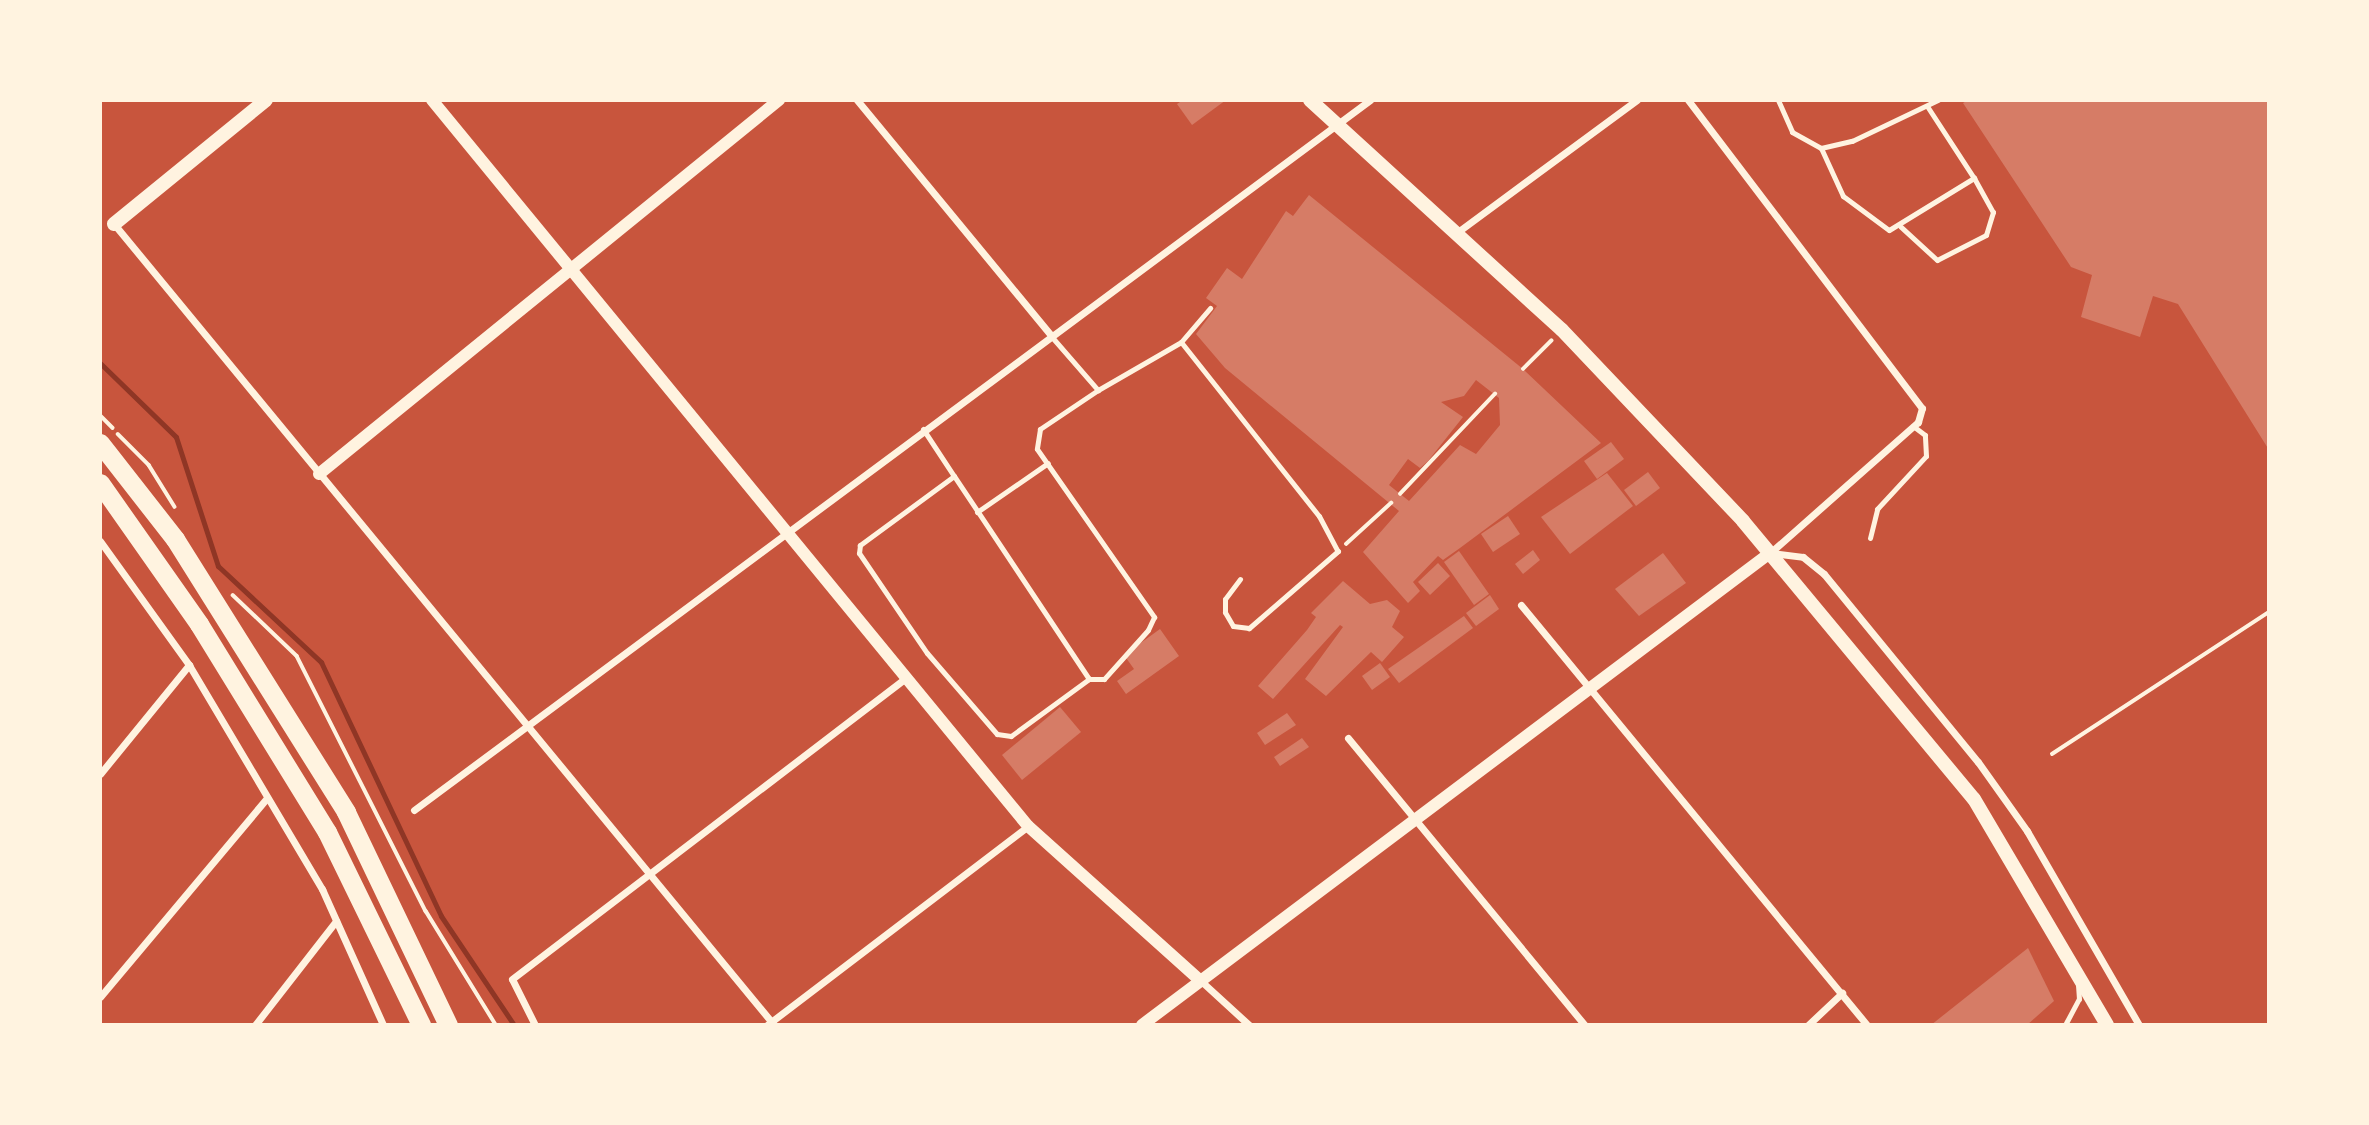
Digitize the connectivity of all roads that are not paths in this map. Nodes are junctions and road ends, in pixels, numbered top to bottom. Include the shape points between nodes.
1 (266, 100) edge
2 (432, 100) edge
3 (779, 100) edge
4 (857, 100) edge
5 (1310, 100) edge
6 (1370, 100) edge
7 (1636, 100) edge
8 (1688, 100) edge
9 (1778, 100) edge
10 (1937, 100) edge
11 (1927, 106) junction
12 (1334, 127) junction
13 (1821, 148) junction
14 (1974, 178) junction
15 (114, 224) joint
16 (1902, 227) junction
17 (1459, 231) junction
18 (570, 269) junction
19 (1210, 308) dead end
20 (1050, 334) junction
21 (1181, 342) junction
22 (1098, 390) junction
23 (1916, 424) junction
24 (923, 429) junction
25 (100, 443) edge
26 (1048, 463) junction
27 (319, 474) junction
28 (954, 476) junction
29 (100, 483) edge
30 (977, 512) junction
31 (786, 532) junction
32 (1870, 538) dead end
33 (100, 541) edge
34 (1770, 553) junction
35 (1240, 579) dead end
36 (1521, 605) dead end
37 (189, 666) junction
38 (907, 677) junction
39 (1089, 679) junction
40 (1589, 689) junction
41 (526, 727) junction
42 (1348, 738) dead end
43 (100, 774) edge
44 (267, 798) junction
45 (414, 810) dead end
46 (1415, 820) junction
47 (1028, 826) junction
48 (649, 875) junction
49 (398, 912) junction
50 (336, 921) junction
51 (2070, 956) junction
52 (1201, 981) junction
53 (1842, 993) junction
54 (100, 997) edge
55 (2066, 1023) dead end
56 (771, 1024) edge
57 (255, 1025) edge
58 (383, 1025) edge
59 (421, 1025) edge
60 (449, 1025) edge
61 (464, 1025) edge
62 (535, 1025) edge
63 (1142, 1025) edge
64 (1249, 1025) edge
65 (1584, 1025) edge
66 (1808, 1025) edge
67 (1867, 1025) edge
68 (2107, 1025) edge
69 (2139, 1025) edge

1 - 15 main road
2 - 18 street
3 - 18 street
4 - 20 street
5 - 12 main road
6 - 12 street
7 - 17 street
8 - 23 street via 1922,408
9 - 13 lane via 1792,132
10 - 11 lane
11 - 13 lane
11 - 14 lane
12 - 17 main road
12 - 20 street
13 - 16 lane via 1843,196 1863,216 1889,230
14 - 16 lane
14 - 16 lane via 1993,212 1986,235 1937,260
15 - 27 street
17 - 34 main road via 1562,330
18 - 27 street
18 - 31 street
19 - 21 lane
20 - 22 lane
20 - 24 street
21 - 22 lane
21 - 35 lane via 1319,516 1338,551 1249,628 1233,626 1225,611 1225,599
22 - 26 lane via 1040,429 1037,449
23 - 32 lane via 1925,435 1927,456 1877,509
23 - 34 street
24 - 28 lane
24 - 31 street
25 - 49 highway via 146,499 239,638 351,820
26 - 30 lane
26 - 39 lane via 1154,617 1104,680
27 - 41 street
28 - 30 lane
28 - 39 lane via 860,545 860,560 997,734 1011,736
29 - 59 highway via 199,624 327,832
30 - 39 lane
31 - 38 street
31 - 41 street
33 - 37 street
34 - 40 street
34 - 51 main road via 1966,788
34 - 69 street via 1803,557 1824,574 1978,762 2027,831
36 - 40 street
37 - 43 street
37 - 44 street
38 - 47 street
38 - 48 street
40 - 46 street
40 - 53 street
41 - 45 street
41 - 48 street
42 - 46 street
44 - 50 street
44 - 54 street
46 - 52 street
46 - 65 street
47 - 52 street
47 - 56 street
48 - 56 street
48 - 62 street via 512,979
49 - 60 highway
49 - 61 highway
50 - 57 street
50 - 58 street
51 - 55 lane via 2080,999
51 - 68 main road
52 - 63 street
52 - 64 street
53 - 66 street
53 - 67 street

